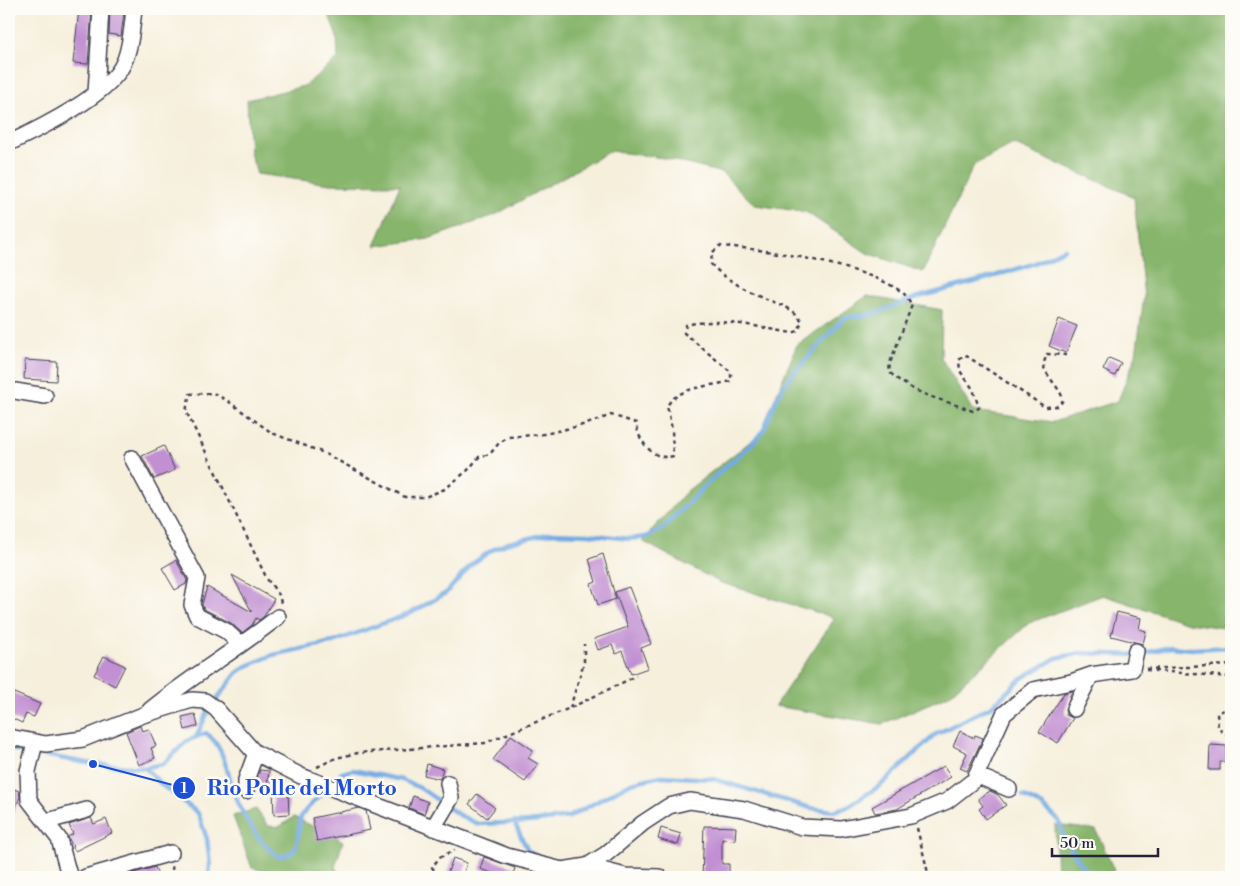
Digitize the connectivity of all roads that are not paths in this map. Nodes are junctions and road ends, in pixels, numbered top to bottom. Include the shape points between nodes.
1 (101, 9) edge
2 (134, 9) edge
3 (96, 93) junction
4 (9, 143) edge
5 (9, 390) edge
6 (45, 396) dead end
7 (132, 458) dead end
8 (278, 617) road end
9 (240, 644) junction
10 (1134, 661) road end
11 (1091, 675) junction
12 (1074, 709) dead end
13 (143, 716) junction
14 (9, 737) edge
15 (33, 749) junction
16 (256, 753) junction
17 (976, 775) junction
18 (448, 783) dead end
19 (1009, 789) dead end
20 (246, 791) dead end
21 (87, 810) dead end
22 (48, 821) junction
23 (434, 828) junction
24 (171, 854) dead end
25 (585, 866) junction
26 (72, 877) edge
27 (86, 877) edge
28 (659, 877) edge

1 - 3 street
2 - 3 street via 125,62 118,74
3 - 4 street via 42,127
5 - 6 street
7 - 9 street via 197,578 192,605 198,616 226,631
8 - 9 street
9 - 13 street
10 - 11 street
11 - 12 street
11 - 17 street via 1033,690 1004,714
13 - 15 street via 83,739
13 - 16 street via 192,700 210,705
14 - 15 street
15 - 22 street via 28,771 29,800
16 - 20 street via 246,780
16 - 23 street via 301,776
17 - 19 street
17 - 25 street via 947,801 914,815 841,829 802,827 744,810 690,801 669,806
18 - 23 street via 448,805
21 - 22 street
22 - 26 street via 59,839
23 - 25 street via 508,856 562,870
24 - 27 street
25 - 28 street via 625,876

